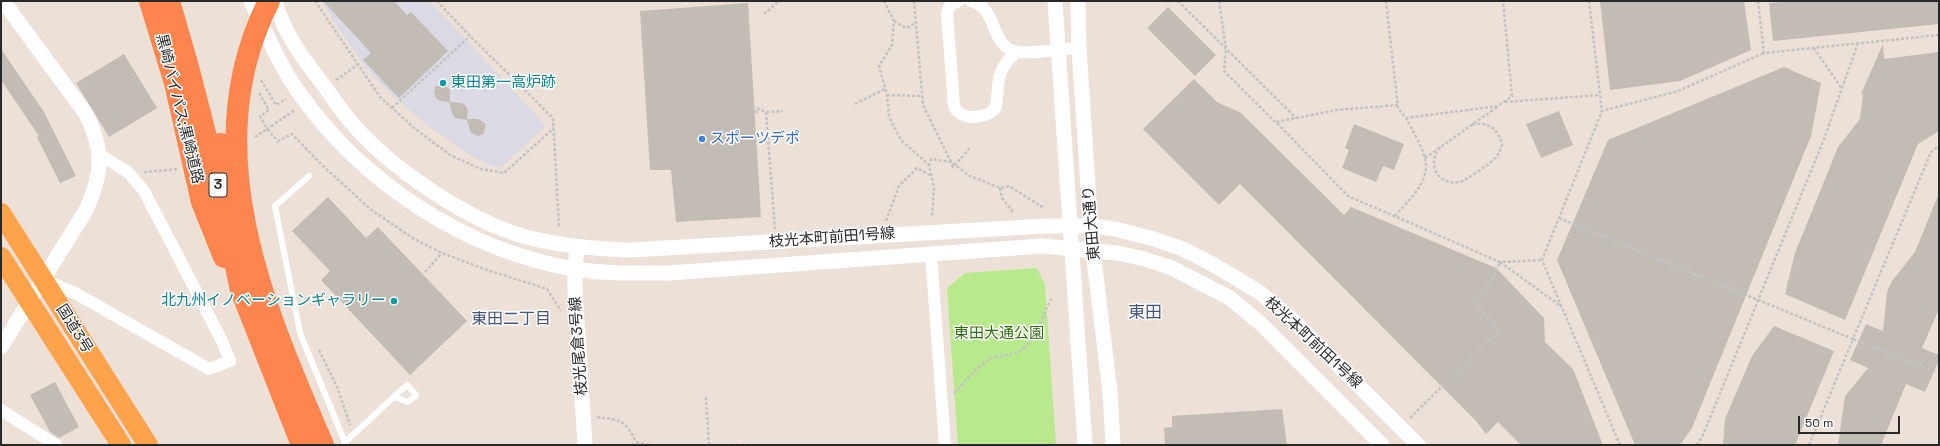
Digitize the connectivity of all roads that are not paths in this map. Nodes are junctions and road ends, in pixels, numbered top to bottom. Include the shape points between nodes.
1 (3, 1) edge
2 (150, 1) edge
3 (168, 1) edge
4 (251, 1) edge
5 (256, 1) edge
6 (269, 1) edge
7 (275, 1) edge
8 (959, 1) edge
9 (971, 1) edge
10 (1055, 1) edge
11 (1078, 1) edge
12 (1079, 48) junction
13 (1058, 50) junction
14 (1016, 52) junction
15 (99, 154) junction
16 (309, 176) dead end
17 (1, 213) edge
18 (1069, 225) junction
19 (1092, 226) junction
20 (577, 247) junction
21 (1072, 248) junction
22 (1093, 251) junction
23 (930, 254) junction
24 (1, 257) edge
25 (574, 268) junction
26 (43, 280) junction
27 (30, 302) junction
28 (255, 328) junction
29 (1, 347) edge
30 (287, 362) junction
31 (394, 397) dead end
32 (1, 410) edge
33 (345, 444) edge
34 (56, 445) edge
35 (120, 445) edge
36 (148, 445) edge
37 (302, 445) edge
38 (323, 445) edge
39 (585, 445) edge
40 (945, 445) edge
41 (1085, 445) edge
42 (1113, 445) edge
43 (1382, 445) edge
44 (1418, 445) edge

1 - 15 street via 86,114 96,135
2 - 28 highway, 黒崎バイパス;黒崎道路 / 3 via 175,83 202,202 214,236
3 - 30 highway, 黒崎バイパス;黒崎道路 / 3 via 222,199
4 - 25 street, 枝光本町前田1号線 via 274,52 296,89 327,129 377,177 424,210 472,236 520,255
5 - 28 highway via 250,11 231,66 224,100 221,135 225,216 241,290
6 - 30 highway via 255,32 239,95 236,161 239,194 259,284
7 - 20 street, 枝光本町前田1号線 via 278,16 301,56 351,121 393,163 440,196 480,219 525,236
8 - 14 street via 950,5 947,13 954,106 959,114 987,116 994,111 999,75
9 - 14 street via 984,8 997,36 1004,45
10 - 13 street, 東田大通り
11 - 12 street, 東田大通り
12 - 13 street
12 - 19 street, 東田大通り
13 - 14 street
13 - 18 street, 東田大通り
15 - 26 street via 99,174 94,193
15 - 26 street via 129,173 144,191 230,361 209,369 75,293
16 - 33 lane via 275,206 300,333
17 - 26 highway, 国道3号
18 - 19 street, 枝光本町前田1号線
18 - 20 street, 枝光本町前田1号線 via 631,250
18 - 21 street, 東田大通り
19 - 22 street, 東田大通り
19 - 44 street, 枝光本町前田1号線 via 1154,239 1183,249 1259,292 1294,321
20 - 25 street, 枝光尾倉3号線
21 - 22 street, 枝光本町前田1号線
21 - 23 street, 枝光本町前田1号線 via 1042,246
21 - 41 street, 東田大通り
22 - 42 street, 東田大通り via 1110,392
22 - 43 street, 枝光本町前田1号線 via 1145,259 1172,268 1230,298 1260,323
23 - 25 street, 枝光本町前田1号線 via 631,274
23 - 40 street
24 - 27 highway, 国道3号
25 - 39 street, 枝光尾倉3号線
26 - 27 street
26 - 36 highway, 国道3号
27 - 29 street
27 - 35 highway, 国道3号
28 - 37 highway
30 - 38 highway
31 - 33 lane
32 - 34 street

